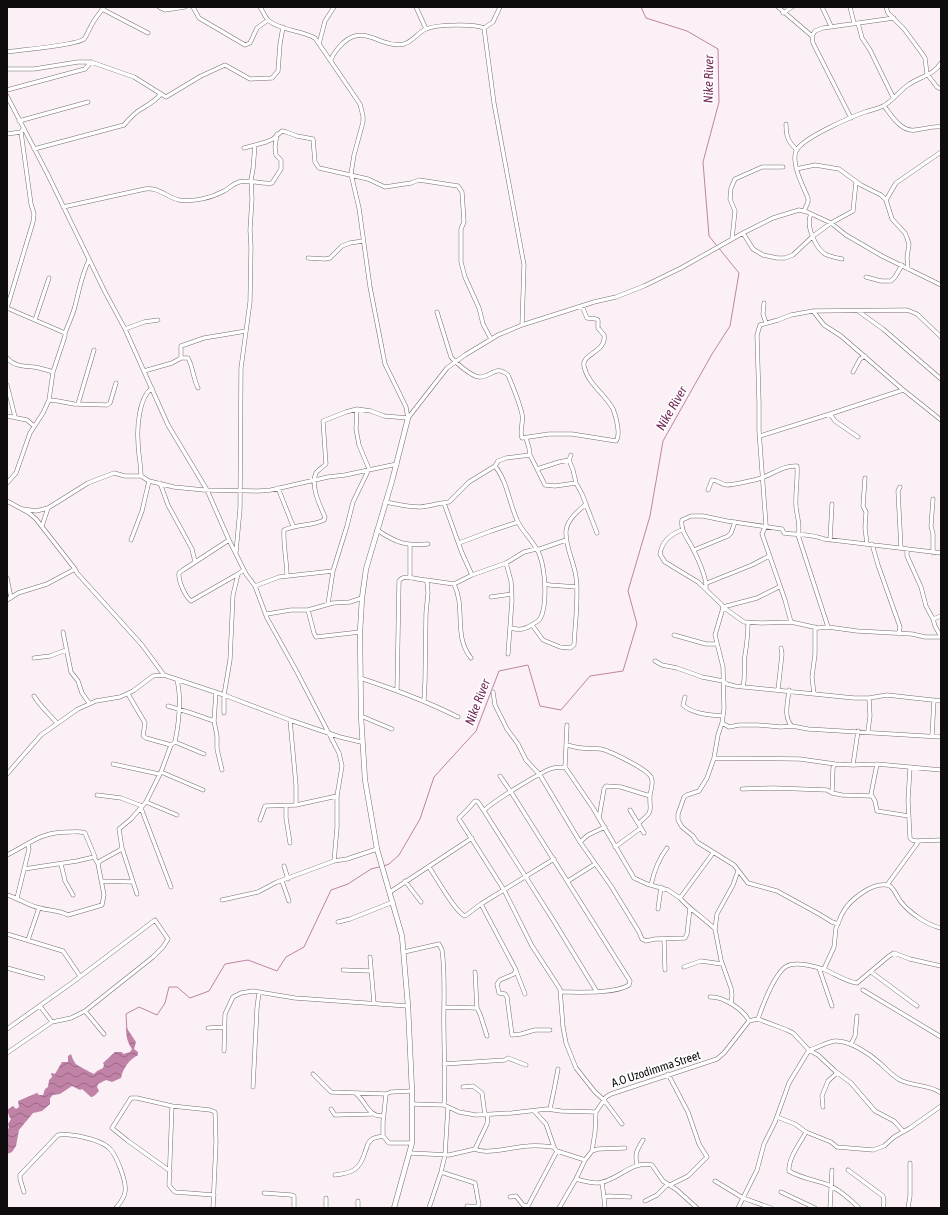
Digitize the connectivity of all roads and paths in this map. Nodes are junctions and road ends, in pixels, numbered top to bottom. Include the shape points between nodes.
1 (159, 7) edge
2 (185, 7) edge
3 (193, 7) edge
4 (260, 7) edge
5 (334, 7) edge
6 (416, 7) edge
7 (500, 7) edge
8 (778, 7) edge
9 (792, 7) edge
10 (822, 7) edge
11 (850, 7) edge
12 (886, 7) edge
13 (103, 8) edge
14 (783, 13) junction
15 (894, 18) junction
16 (268, 20) junction
17 (854, 23) junction
18 (858, 23) junction
19 (831, 26) junction
20 (283, 27) junction
21 (426, 28) junction
22 (484, 28) junction
23 (148, 33) dead end
24 (812, 36) junction
25 (320, 44) junction
26 (7, 52) edge
27 (331, 60) junction
28 (91, 62) junction
29 (941, 63) edge
30 (7, 69) edge
31 (927, 74) junction
32 (941, 89) edge
33 (7, 90) edge
34 (161, 94) junction
35 (7, 96) edge
36 (893, 97) junction
37 (88, 102) dead end
38 (884, 106) junction
39 (851, 118) junction
40 (19, 121) junction
41 (786, 124) dead end
42 (941, 127) edge
43 (22, 130) junction
44 (278, 133) junction
45 (7, 134) edge
46 (255, 145) junction
47 (244, 148) dead end
48 (34, 149) junction
49 (797, 150) junction
50 (941, 152) edge
51 (783, 167) dead end
52 (796, 169) junction
53 (351, 174) junction
54 (251, 180) junction
55 (856, 182) junction
56 (886, 200) junction
57 (63, 207) junction
58 (804, 211) junction
59 (811, 214) junction
60 (831, 223) junction
61 (743, 233) junction
62 (813, 236) junction
63 (732, 239) junction
64 (363, 241) junction
65 (308, 258) dead end
66 (842, 259) dead end
67 (90, 260) junction
68 (902, 265) junction
69 (908, 269) junction
70 (49, 278) dead end
71 (866, 278) dead end
72 (941, 285) edge
73 (764, 303) dead end
74 (582, 306) junction
75 (7, 308) edge
76 (813, 311) junction
77 (858, 311) junction
78 (437, 312) dead end
79 (35, 320) junction
80 (158, 320) dead end
81 (766, 322) junction
82 (522, 325) junction
83 (125, 329) junction
84 (246, 331) junction
85 (65, 332) junction
86 (941, 337) edge
87 (490, 339) junction
88 (94, 350) dead end
89 (864, 356) junction
90 (7, 358) edge
91 (181, 358) junction
92 (455, 362) junction
93 (144, 371) junction
94 (53, 372) junction
95 (853, 372) dead end
96 (941, 379) edge
97 (116, 384) dead end
98 (7, 385) edge
99 (152, 388) junction
100 (198, 388) dead end
101 (903, 390) junction
102 (49, 400) junction
103 (78, 404) junction
104 (357, 409) junction
105 (830, 414) junction
106 (7, 416) edge
107 (15, 417) junction
108 (408, 418) junction
109 (941, 420) edge
110 (34, 426) junction
111 (760, 436) junction
112 (858, 437) dead end
113 (526, 438) junction
114 (530, 455) junction
115 (571, 455) dead end
116 (569, 460) junction
117 (397, 464) junction
118 (495, 466) junction
119 (369, 469) junction
120 (537, 469) junction
121 (141, 476) junction
122 (763, 477) junction
123 (865, 478) dead end
124 (149, 480) junction
125 (316, 480) junction
126 (7, 483) edge
127 (160, 483) junction
128 (576, 483) junction
129 (900, 487) dead end
130 (278, 488) junction
131 (207, 490) junction
132 (240, 490) junction
133 (708, 490) dead end
134 (933, 499) dead end
135 (7, 501) edge
136 (385, 502) junction
137 (444, 503) junction
138 (586, 504) junction
139 (832, 504) dead end
140 (48, 508) junction
141 (20, 509) junction
142 (518, 522) junction
143 (735, 522) junction
144 (42, 526) junction
145 (293, 526) junction
146 (765, 527) junction
147 (377, 530) junction
148 (682, 530) junction
149 (597, 533) dead end
150 (798, 535) junction
151 (131, 540) dead end
152 (229, 540) junction
153 (566, 540) junction
154 (830, 540) junction
155 (459, 543) junction
156 (428, 544) dead end
157 (870, 544) junction
158 (410, 545) junction
159 (901, 548) junction
160 (536, 549) junction
161 (907, 549) junction
162 (694, 550) junction
163 (236, 552) junction
164 (933, 553) junction
165 (941, 554) edge
166 (769, 556) junction
167 (194, 562) junction
168 (506, 563) junction
169 (75, 569) junction
170 (244, 570) junction
171 (333, 571) junction
172 (238, 574) junction
173 (472, 575) junction
174 (288, 576) junction
175 (7, 578) edge
176 (410, 578) junction
177 (425, 580) junction
178 (707, 583) junction
179 (454, 584) junction
180 (545, 584) junction
181 (254, 586) junction
182 (577, 587) junction
183 (780, 588) junction
184 (706, 589) junction
185 (512, 594) junction
186 (492, 597) dead end
187 (362, 598) junction
188 (9, 599) edge
189 (328, 604) junction
190 (723, 607) junction
191 (308, 610) junction
192 (267, 614) junction
193 (941, 616) edge
194 (933, 619) junction
195 (748, 622) junction
196 (791, 622) junction
197 (532, 624) junction
198 (815, 627) junction
199 (828, 627) junction
200 (510, 628) junction
201 (62, 632) dead end
202 (360, 632) junction
203 (900, 634) junction
204 (674, 635) dead end
205 (716, 644) junction
206 (781, 648) dead end
207 (66, 650) junction
208 (508, 654) dead end
209 (34, 658) dead end
210 (471, 658) dead end
211 (655, 661) dead end
212 (164, 675) junction
213 (360, 678) junction
214 (177, 680) junction
215 (723, 681) junction
216 (743, 687) junction
217 (397, 690) junction
218 (778, 690) junction
219 (789, 690) junction
220 (216, 692) junction
221 (493, 692) dead end
222 (128, 694) junction
223 (814, 694) junction
224 (224, 695) junction
225 (34, 696) dead end
226 (685, 697) dead end
227 (870, 698) junction
228 (424, 700) junction
229 (934, 700) junction
230 (941, 701) edge
231 (89, 703) junction
232 (168, 706) dead end
233 (180, 709) junction
234 (224, 713) dead end
235 (360, 716) junction
236 (723, 716) junction
237 (458, 717) dead end
238 (290, 720) junction
239 (214, 721) junction
240 (57, 723) junction
241 (722, 723) junction
242 (567, 725) dead end
243 (792, 726) junction
244 (392, 729) dead end
245 (858, 731) junction
246 (868, 731) junction
247 (327, 732) junction
248 (932, 736) junction
249 (941, 736) edge
250 (175, 742) junction
251 (362, 742) junction
252 (171, 745) junction
253 (567, 745) junction
254 (204, 754) dead end
255 (714, 758) junction
256 (113, 764) dead end
257 (835, 764) junction
258 (877, 764) junction
259 (853, 765) junction
260 (566, 768) junction
261 (910, 768) junction
262 (222, 770) dead end
263 (941, 770) edge
264 (160, 773) junction
265 (7, 774) edge
266 (540, 775) junction
267 (500, 776) dead end
268 (742, 789) dead end
269 (203, 790) dead end
270 (511, 792) junction
271 (832, 792) junction
272 (96, 795) dead end
273 (337, 796) junction
274 (650, 796) junction
275 (871, 796) junction
276 (146, 802) junction
277 (296, 805) junction
278 (286, 806) junction
279 (141, 807) junction
280 (630, 810) dead end
281 (484, 811) junction
282 (177, 815) dead end
283 (909, 816) junction
284 (599, 818) junction
285 (260, 820) dead end
286 (639, 823) junction
287 (605, 827) junction
288 (641, 828) junction
289 (644, 833) dead end
290 (472, 838) junction
291 (941, 840) edge
292 (919, 841) junction
293 (580, 842) junction
294 (290, 843) dead end
295 (28, 844) junction
296 (615, 846) junction
297 (122, 848) junction
298 (666, 848) dead end
299 (378, 852) junction
300 (713, 853) junction
301 (7, 855) edge
302 (95, 857) junction
303 (554, 859) junction
304 (334, 861) junction
305 (61, 864) junction
306 (98, 864) junction
307 (595, 864) junction
308 (284, 866) dead end
309 (429, 867) junction
310 (24, 869) junction
311 (738, 871) junction
312 (526, 876) junction
313 (288, 879) junction
314 (101, 881) junction
315 (282, 881) junction
316 (405, 881) junction
317 (568, 881) junction
318 (133, 882) junction
319 (651, 885) junction
320 (887, 885) junction
321 (171, 887) dead end
322 (661, 887) junction
323 (504, 890) junction
324 (390, 892) junction
325 (138, 894) dead end
326 (7, 895) edge
327 (73, 895) dead end
328 (17, 898) junction
329 (680, 898) junction
330 (222, 900) dead end
331 (289, 901) dead end
332 (393, 902) junction
333 (421, 902) dead end
334 (481, 904) junction
335 (39, 908) junction
336 (690, 908) junction
337 (658, 909) dead end
338 (338, 922) dead end
339 (838, 924) junction
340 (941, 928) edge
341 (715, 929) junction
342 (7, 934) edge
343 (664, 939) junction
344 (28, 940) junction
345 (404, 952) junction
346 (370, 957) dead end
347 (722, 964) junction
348 (941, 966) edge
349 (684, 967) dead end
350 (7, 968) edge
351 (819, 968) junction
352 (824, 969) junction
353 (342, 970) dead end
354 (516, 970) junction
355 (665, 970) dead end
356 (371, 971) junction
357 (475, 972) dead end
358 (871, 972) junction
359 (80, 976) junction
360 (43, 978) dead end
361 (863, 990) dead end
362 (259, 992) junction
363 (561, 992) junction
364 (597, 992) junction
365 (525, 994) dead end
366 (710, 997) dead end
367 (374, 1003) junction
368 (730, 1003) junction
369 (40, 1006) junction
370 (408, 1006) junction
371 (832, 1006) dead end
372 (917, 1006) dead end
373 (445, 1008) junction
374 (476, 1008) junction
375 (86, 1011) junction
376 (857, 1016) dead end
377 (758, 1019) junction
378 (749, 1021) junction
379 (52, 1022) junction
380 (224, 1027) junction
381 (208, 1028) dead end
382 (7, 1029) edge
383 (550, 1030) dead end
384 (104, 1034) dead end
385 (487, 1036) dead end
386 (941, 1037) edge
387 (851, 1044) junction
388 (809, 1050) junction
389 (224, 1051) dead end
390 (7, 1053) edge
391 (444, 1064) junction
392 (526, 1065) dead end
393 (558, 1069) dead end
394 (837, 1073) junction
395 (313, 1074) dead end
396 (668, 1074) junction
397 (254, 1087) dead end
398 (463, 1087) dead end
399 (412, 1091) junction
400 (354, 1093) junction
401 (941, 1093) edge
402 (386, 1094) junction
403 (604, 1100) junction
404 (412, 1104) junction
405 (444, 1105) junction
406 (172, 1106) junction
407 (941, 1106) edge
408 (448, 1108) junction
409 (823, 1108) dead end
410 (330, 1109) dead end
411 (550, 1109) junction
412 (534, 1111) junction
413 (596, 1112) junction
414 (372, 1114) junction
415 (486, 1115) junction
416 (383, 1116) junction
417 (777, 1117) junction
418 (622, 1124) dead end
419 (903, 1131) junction
420 (806, 1132) junction
421 (383, 1136) junction
422 (643, 1140) dead end
423 (412, 1143) junction
424 (554, 1147) junction
425 (624, 1148) dead end
426 (475, 1149) junction
427 (557, 1151) junction
428 (592, 1151) junction
429 (410, 1152) junction
430 (445, 1155) junction
431 (584, 1160) junction
432 (910, 1163) dead end
433 (637, 1164) junction
434 (832, 1170) dead end
435 (848, 1170) dead end
436 (170, 1171) junction
437 (441, 1172) junction
438 (335, 1175) dead end
439 (576, 1179) junction
440 (715, 1181) dead end
441 (602, 1182) junction
442 (669, 1185) junction
443 (831, 1186) junction
444 (24, 1192) dead end
445 (780, 1192) dead end
446 (264, 1193) dead end
447 (214, 1195) junction
448 (510, 1197) dead end
449 (630, 1197) dead end
450 (326, 1198) dead end
451 (604, 1198) junction
452 (743, 1198) junction
453 (645, 1201) dead end
454 (358, 1202) dead end
455 (467, 1206) dead end
456 (116, 1208) edge
457 (213, 1208) edge
458 (294, 1208) edge
459 (326, 1208) edge
460 (358, 1208) edge
461 (394, 1208) edge
462 (429, 1208) edge
463 (559, 1208) edge
464 (605, 1208) edge
465 (697, 1208) edge
466 (738, 1208) edge
467 (771, 1208) edge
468 (813, 1208) edge
469 (830, 1208) edge
470 (859, 1208) edge
471 (882, 1208) edge
472 (908, 1208) edge

1 - 2 street via 165,10
3 - 16 street via 199,18 245,45 250,43 257,28
4 - 16 street
5 - 25 street via 325,21
6 - 21 street
7 - 22 street via 493,22
8 - 14 street
9 - 14 street
10 - 19 street
11 - 17 street
12 - 15 street
13 - 23 street
13 - 26 street via 85,37 79,42
14 - 24 street
15 - 18 street
15 - 31 street via 925,58
16 - 20 street
17 - 18 street
17 - 19 street
18 - 36 street via 862,38
19 - 24 street via 815,31
20 - 25 street via 307,34
20 - 34 street via 278,71 272,78 250,79 225,65 170,95
21 - 22 street via 470,25
21 - 27 street via 403,44 391,44 365,36 350,37 339,47
22 - 82 street via 494,103 524,265
24 - 39 street via 813,43
25 - 27 street
27 - 53 street via 360,104 363,116
28 - 30 street via 34,69
28 - 33 street via 85,69
28 - 34 street via 134,77
29 - 31 street via 937,70
31 - 32 street
31 - 36 street
34 - 48 street via 124,125
35 - 40 street
36 - 38 street
37 - 40 street
38 - 39 street
38 - 42 street via 897,122 908,130
39 - 49 street via 818,134
40 - 43 street
41 - 49 street via 790,145
43 - 45 street
43 - 48 street
43 - 75 street via 34,214
44 - 46 street via 273,138
44 - 53 street via 282,131 313,139 316,166
44 - 54 street via 275,147 276,155 281,160 280,169 272,182 267,184
46 - 47 street
46 - 54 street
48 - 57 street
49 - 52 street
50 - 56 street via 896,182
51 - 63 street via 762,167 735,178 730,199 735,211
52 - 55 street via 815,165 833,167
52 - 58 street via 808,198
53 - 64 street
53 - 87 street via 385,187 419,180 458,186 462,192 464,222 460,229 461,262
54 - 57 street via 230,185 226,190 206,198 179,200 152,188
54 - 84 street via 250,302
55 - 56 street
55 - 60 street via 853,211
56 - 69 street via 892,218 908,238
57 - 67 street
58 - 59 street
58 - 61 street via 799,210 773,218
59 - 60 street
59 - 62 street via 808,222
60 - 62 street
60 - 68 street via 846,235
61 - 62 street via 753,249 763,255 777,258 793,255
61 - 63 street
62 - 66 street via 821,251
63 - 74 street via 644,286
64 - 65 street via 342,246 325,260
64 - 108 street via 385,364 406,407
67 - 83 street
67 - 85 street via 84,270
68 - 69 street
68 - 71 street via 891,281
69 - 72 street
70 - 79 street
73 - 81 street via 763,314
74 - 82 street
74 - 113 street via 587,318 598,320 598,328 604,335 603,344 588,356 583,365 588,376 613,409 619,437 616,441 572,434
75 - 79 street
76 - 77 street
76 - 81 street
76 - 89 street via 824,324
77 - 86 street via 913,312
77 - 96 street
78 - 92 street via 451,357
79 - 85 street
80 - 83 street
81 - 111 street via 760,325 757,335
82 - 87 street
83 - 93 street
84 - 91 street via 204,338 181,346
84 - 132 street via 241,368
85 - 94 street via 66,336
87 - 92 street
88 - 103 street
89 - 95 street
89 - 101 street
90 - 94 street via 22,367
91 - 93 street
91 - 100 street via 188,358
92 - 108 street via 447,368
92 - 113 street via 478,377 498,370 508,375 522,413 521,437
93 - 99 street
94 - 102 street
97 - 103 street via 109,404
98 - 107 street
99 - 121 street via 147,391 139,416
99 - 131 street via 168,425
101 - 105 street
101 - 109 street
102 - 103 street
102 - 110 street
104 - 108 street via 384,416
104 - 119 street via 356,429 359,445
104 - 125 street via 323,421 326,464 316,473
105 - 111 street
105 - 112 street via 835,421
106 - 107 street
107 - 110 street
108 - 117 main road
110 - 126 street via 16,473
111 - 122 street
113 - 114 street
114 - 118 street via 506,458 498,461
114 - 120 street
115 - 116 street
116 - 120 street
116 - 128 street
117 - 119 street
117 - 136 main road
118 - 137 street via 469,482
118 - 142 street
119 - 125 street
119 - 171 street via 353,502
120 - 128 street via 545,485
121 - 124 street
121 - 140 street via 111,474 96,479
122 - 133 street via 727,485 712,480
122 - 146 street
122 - 150 street via 797,466 796,507 800,530
123 - 157 street via 863,506 866,512 865,528
124 - 127 street
124 - 151 street via 142,511
125 - 130 street
125 - 145 street via 314,484 324,520
127 - 131 street
127 - 167 street via 168,506 192,549
128 - 138 street
129 - 159 street via 898,491
130 - 132 street
130 - 145 street
131 - 132 street
131 - 152 street
132 - 163 street
134 - 164 street
135 - 141 street
136 - 137 street via 411,507
136 - 147 main road
137 - 155 street
138 - 149 street
138 - 153 street via 570,522
139 - 154 street
140 - 141 street via 36,511
140 - 144 street
141 - 144 street via 29,513
142 - 155 street
142 - 160 street
143 - 146 street
143 - 148 street via 691,516 682,520
143 - 162 street via 728,536
144 - 169 street
145 - 174 street via 284,530
146 - 150 street via 782,529 784,533
146 - 166 street via 762,534
147 - 158 street via 396,542
147 - 187 main road via 366,569
148 - 162 street
148 - 184 street via 671,535 662,545 660,554 665,562 697,580
150 - 154 street
150 - 199 street
152 - 163 street
152 - 167 street
153 - 160 street
153 - 182 street via 574,565
154 - 157 street
155 - 173 street
156 - 158 street
157 - 159 street
157 - 203 street via 900,627
158 - 176 street
159 - 161 street
160 - 168 street via 524,552
160 - 180 street via 540,555
161 - 164 street
161 - 194 street via 907,556
162 - 178 street
163 - 170 street
164 - 165 street
166 - 178 street
166 - 183 street
167 - 172 street via 179,573 178,577 191,601
168 - 173 street
168 - 185 street
169 - 188 street via 47,584
169 - 212 street via 142,645
170 - 172 street
170 - 181 street
171 - 174 street
171 - 189 street
172 - 224 street via 233,595 230,660
173 - 179 street
174 - 181 street
175 - 188 street
176 - 177 street
176 - 217 street via 405,576 399,581
177 - 179 street
177 - 228 street via 428,593
178 - 184 street
179 - 210 street via 461,623 461,640
180 - 182 street
180 - 197 street via 542,613 539,620
181 - 192 street
182 - 197 street via 572,647 560,647 543,640
183 - 190 street via 757,598
183 - 196 street
184 - 190 street
185 - 186 street
185 - 200 street
187 - 189 street
187 - 202 main road
189 - 191 street
190 - 195 street via 744,622
190 - 205 street via 714,635
191 - 192 street
191 - 202 street via 316,637
192 - 247 street
193 - 194 street
194 - 203 street via 941,637
195 - 196 street
195 - 216 street
196 - 198 street
197 - 200 street via 523,629
198 - 199 street
198 - 223 street via 812,677
199 - 203 street
200 - 208 street
201 - 207 street
202 - 213 main road
204 - 205 street via 706,644
205 - 215 street via 723,666
206 - 218 street
207 - 209 street
207 - 231 street via 71,672
211 - 215 street
212 - 214 street
212 - 222 street via 154,676
213 - 217 street
213 - 235 main road
214 - 220 street
214 - 233 street
215 - 216 street
215 - 236 street
216 - 218 street
217 - 228 street
218 - 219 street
219 - 223 street
219 - 243 street via 787,717
220 - 224 street
220 - 239 street
221 - 266 street via 494,705 507,729 526,760
222 - 231 street
222 - 252 street via 145,724 144,736
223 - 227 street
224 - 234 street
224 - 238 street
225 - 240 street
226 - 236 street via 685,708
227 - 229 street via 887,695
227 - 246 street
228 - 237 street
229 - 230 street
229 - 248 street
231 - 240 street
232 - 233 street
233 - 239 street
233 - 250 street
235 - 244 street
235 - 251 main road
236 - 241 street
238 - 247 street
238 - 277 street
239 - 262 street
240 - 265 street via 41,734
241 - 243 street via 728,727
241 - 255 street
242 - 253 street
243 - 245 street
245 - 246 street
245 - 259 street
246 - 248 street
247 - 251 street
247 - 273 street via 342,761
248 - 249 street
250 - 252 street
250 - 254 street
251 - 299 main road via 365,780
252 - 264 street
253 - 260 street
253 - 274 street via 609,751 643,769 652,778
255 - 257 street via 800,759
255 - 300 street via 704,784 699,791 684,797 678,814 682,827
256 - 264 street
257 - 259 street
257 - 271 street via 832,769
258 - 259 street
258 - 261 street via 902,765
258 - 275 street
260 - 266 street via 551,769
260 - 284 street
261 - 263 street
261 - 283 street
264 - 269 street
264 - 276 street
266 - 270 street
266 - 293 street
267 - 270 street
268 - 271 street via 774,788
270 - 281 street
270 - 303 street
271 - 275 street
272 - 279 street via 121,798
273 - 277 street
273 - 304 street
274 - 284 street via 620,787 606,786
274 - 286 street via 651,809
275 - 283 street via 875,800 878,812
276 - 279 street
276 - 282 street
277 - 278 street
278 - 285 street via 265,806
278 - 294 street
279 - 297 street via 119,829
279 - 321 street
280 - 286 street
281 - 290 street via 475,800 459,818
281 - 312 street
283 - 292 street via 910,838
284 - 287 street
286 - 288 street
287 - 293 street
287 - 296 street
288 - 289 street
288 - 296 street
290 - 309 street
290 - 323 street
291 - 292 street
292 - 320 street
293 - 307 street
295 - 301 street
295 - 302 street via 47,834 80,831 84,833
295 - 310 street
296 - 319 street via 634,878
297 - 306 street
297 - 318 street
298 - 319 street via 653,872
299 - 304 street
299 - 324 main road
300 - 311 street via 734,865
300 - 329 street
302 - 305 street
302 - 306 street
303 - 312 street
303 - 317 street
304 - 313 street
305 - 310 street
305 - 327 street via 65,881
306 - 314 street
307 - 317 street
307 - 343 street via 642,939
308 - 313 street
309 - 316 street
309 - 334 street via 463,916
310 - 328 street
311 - 339 street via 748,883 777,892
311 - 341 street via 717,914
312 - 323 street
312 - 364 street
313 - 315 street
314 - 318 street
314 - 335 street via 104,895 102,905 68,915 61,911
315 - 330 street via 258,892
315 - 331 street
316 - 324 street
316 - 333 street
317 - 364 street via 630,981 625,987
318 - 325 street
319 - 322 street
320 - 339 street via 874,886 865,891 847,907
320 - 340 street via 910,911
322 - 329 street
322 - 337 street
323 - 334 street
323 - 363 street via 526,934
324 - 332 main road
326 - 328 street
328 - 335 street
329 - 336 street
332 - 338 street
332 - 345 main road
334 - 354 street
335 - 344 street
336 - 341 street
336 - 343 street via 687,936 684,939
339 - 352 street via 834,946
341 - 347 street
342 - 344 street
343 - 355 street
344 - 359 street via 63,952
345 - 370 main road
345 - 373 street via 439,944 443,954
346 - 356 street
347 - 349 street via 701,961
347 - 368 street via 731,988
348 - 358 street via 894,953
350 - 360 street
351 - 352 street
351 - 371 street
351 - 377 street via 793,964 783,968 769,992
352 - 358 street via 856,983
353 - 356 street
354 - 365 street
354 - 383 street via 514,974 497,984 499,993 507,997 512,1035
356 - 367 street
357 - 374 street
358 - 372 street
359 - 369 street
359 - 375 street via 156,920 168,937 153,957
361 - 386 street
362 - 367 street via 295,998
362 - 380 street via 248,991 233,997 225,1014
362 - 397 street
363 - 364 street
363 - 403 street via 563,1027 571,1057 576,1068
366 - 368 street via 718,997
367 - 370 street
368 - 378 street via 746,1015
369 - 379 street
369 - 382 street
370 - 399 main road
373 - 374 street
373 - 391 street
374 - 385 street
375 - 379 street via 71,1018
375 - 384 street
376 - 387 street via 855,1036
377 - 378 street
377 - 388 street via 791,1032
378 - 396 street, A.O Uzodimma Street via 739,1036 717,1059
379 - 390 street
380 - 381 street
380 - 389 street
387 - 388 street via 834,1041
387 - 401 street via 902,1081 931,1087
388 - 394 street
388 - 417 street via 789,1083
391 - 392 street via 508,1058
391 - 405 street
393 - 411 street
394 - 409 street via 828,1081 822,1096
394 - 419 street via 851,1083 875,1111 894,1121
395 - 400 street via 331,1092
396 - 403 street, A.O Uzodimma Street via 611,1094
396 - 442 street via 688,1112 707,1158 688,1176
398 - 415 street via 473,1086 482,1093
399 - 402 street
399 - 404 main road
400 - 402 street
400 - 414 street
402 - 416 street
403 - 413 street, A.O Uzodimma Street
403 - 418 street
404 - 405 street
404 - 423 main road
405 - 408 street
406 - 436 street
406 - 436 street via 131,1098 112,1128
406 - 447 street via 215,1112
407 - 419 street
408 - 415 street via 467,1114
408 - 430 street
410 - 414 street via 335,1115
411 - 412 street
411 - 413 street via 561,1112
412 - 415 street
412 - 424 street via 546,1124
413 - 428 street
414 - 416 street
415 - 426 street via 487,1124
416 - 421 street
417 - 420 street
417 - 452 street via 764,1144 757,1170
419 - 420 street via 879,1148 865,1150 841,1148
420 - 443 street via 794,1153 789,1171
421 - 423 street via 389,1143
421 - 438 street via 370,1141 357,1168 346,1174
422 - 433 street via 638,1147
423 - 429 main road
424 - 426 street via 528,1146 486,1152
424 - 427 street
425 - 428 street
426 - 430 street
427 - 431 street
427 - 448 street via 528,1206 523,1205 516,1196
428 - 431 street
429 - 430 street
429 - 461 main road
430 - 437 street
431 - 439 street
432 - 472 street
433 - 441 street
433 - 442 street via 652,1165
434 - 443 street
435 - 471 street via 883,1196
436 - 447 street via 169,1185 175,1192
437 - 455 street via 475,1183 479,1205
437 - 462 street
439 - 441 street
439 - 463 street
440 - 452 street
441 - 451 street
442 - 453 street
442 - 465 street
443 - 469 street
443 - 470 street
444 - 456 street via 20,1175 58,1135 72,1135 96,1140 112,1150 126,1191
445 - 468 street
446 - 458 street via 294,1196
447 - 457 street
449 - 451 street
450 - 459 street
451 - 464 street
452 - 466 street
452 - 467 street
454 - 460 street

